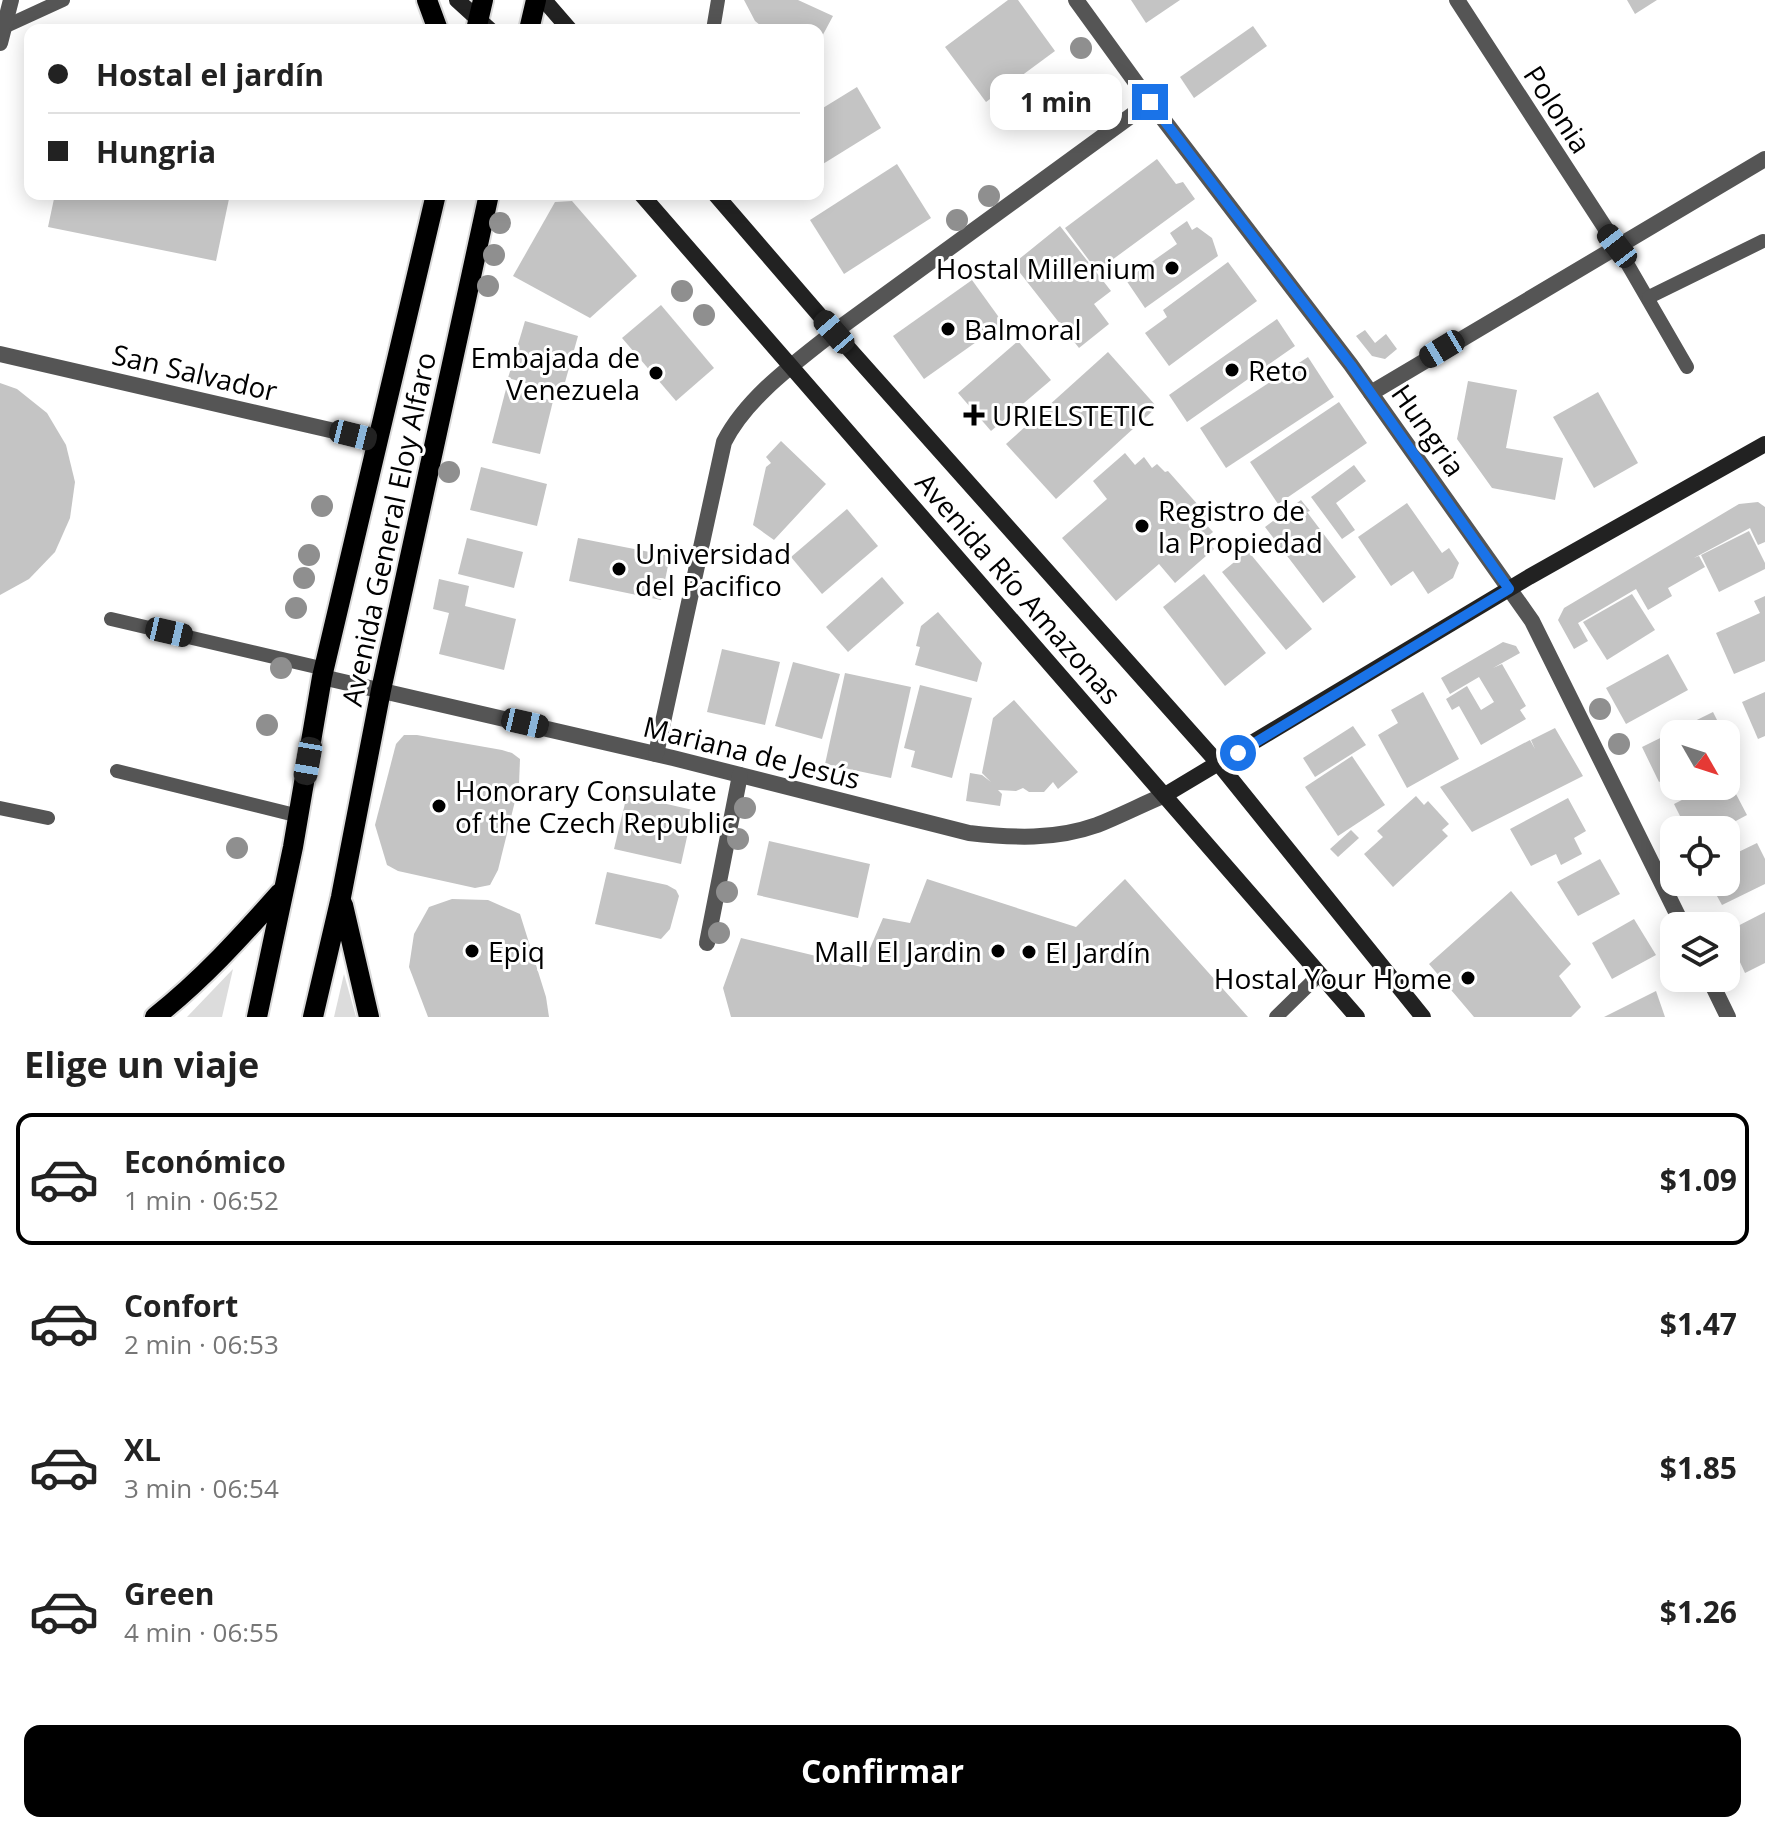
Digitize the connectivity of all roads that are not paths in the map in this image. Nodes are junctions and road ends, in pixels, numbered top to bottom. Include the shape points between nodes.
1 (11, 0) edge
2 (63, 0) edge
3 (427, 0) edge
4 (457, 0) edge
5 (536, 0) edge
6 (544, 0) edge
7 (718, 0) edge
8 (1076, 0) edge
9 (1457, 0) edge
10 (482, 20) edge
11 (436, 24) edge
12 (530, 24) edge
13 (565, 24) edge
14 (714, 24) edge
15 (2, 35) edge
16 (1150, 102) junction
17 (1765, 159) edge
18 (435, 200) edge
19 (488, 200) edge
20 (646, 200) edge
21 (720, 200) edge
22 (1763, 241) edge
23 (1617, 246) junction
24 (1649, 297) junction
25 (834, 332) junction
26 (0, 354) edge
27 (790, 366) junction
28 (1687, 367) dead end
29 (1371, 393) junction
30 (378, 441) junction
31 (1765, 444) edge
32 (1509, 589) junction
33 (111, 619) dead end
34 (324, 673) junction
35 (381, 690) junction
36 (656, 754) junction
37 (1219, 764) junction
38 (117, 771) dead end
39 (740, 775) junction
40 (1165, 795) junction
41 (0, 808) edge
42 (299, 816) junction
43 (48, 818) dead end
44 (283, 890) junction
45 (341, 897) junction
46 (1676, 912) edge
47 (707, 943) dead end
48 (1320, 974) junction
49 (1716, 992) edge
50 (155, 1017) edge
51 (257, 1017) edge
52 (313, 1017) edge
53 (369, 1017) edge
54 (1276, 1017) edge
55 (1357, 1017) edge
56 (1423, 1017) edge
57 (1728, 1017) edge

1 - 15 street
2 - 15 lane
3 - 11 main road
4 - 10 main road
5 - 12 main road
6 - 13 main road
7 - 14 lane
8 - 16 street, Hungria
9 - 23 street, Polonia
16 - 25 street
16 - 29 street, Hungria
17 - 23 street
18 - 30 main road, Avenida General Eloy Alfaro
19 - 35 main road, Avenida General Eloy Alfaro
20 - 27 main road, Avenida Río Amazonas
21 - 25 main road, Avenida Río Amazonas
22 - 24 lane
23 - 24 lane
23 - 29 street
24 - 28 lane
25 - 27 street
25 - 37 main road, Avenida Río Amazonas
26 - 30 street, San Salvador
27 - 36 street via 733,424 724,442
27 - 40 main road, Avenida Río Amazonas
29 - 32 street, Hungria
30 - 34 main road, Avenida General Eloy Alfaro
31 - 32 main road
32 - 37 main road
32 - 46 street, Hungria via 1532,621
33 - 34 lane
34 - 35 street, Mariana de Jesús
34 - 42 main road, Avenida General Eloy Alfaro
35 - 36 street, Mariana de Jesús
35 - 45 main road, Avenida General Eloy Alfaro
36 - 39 street, Mariana de Jesús
37 - 40 main road
37 - 56 main road, Avenida Río Amazonas
38 - 42 lane
39 - 40 street, Mariana de Jesús via 969,833 1016,838 1097,825
39 - 47 street
40 - 48 main road, Avenida Río Amazonas
41 - 43 lane
42 - 44 main road, Avenida General Eloy Alfaro
44 - 50 main road via 189,991
44 - 51 main road, Avenida General Eloy Alfaro
45 - 52 main road, Avenida General Eloy Alfaro
45 - 53 main road
48 - 54 lane
48 - 55 main road, Avenida Río Amazonas
49 - 57 street

